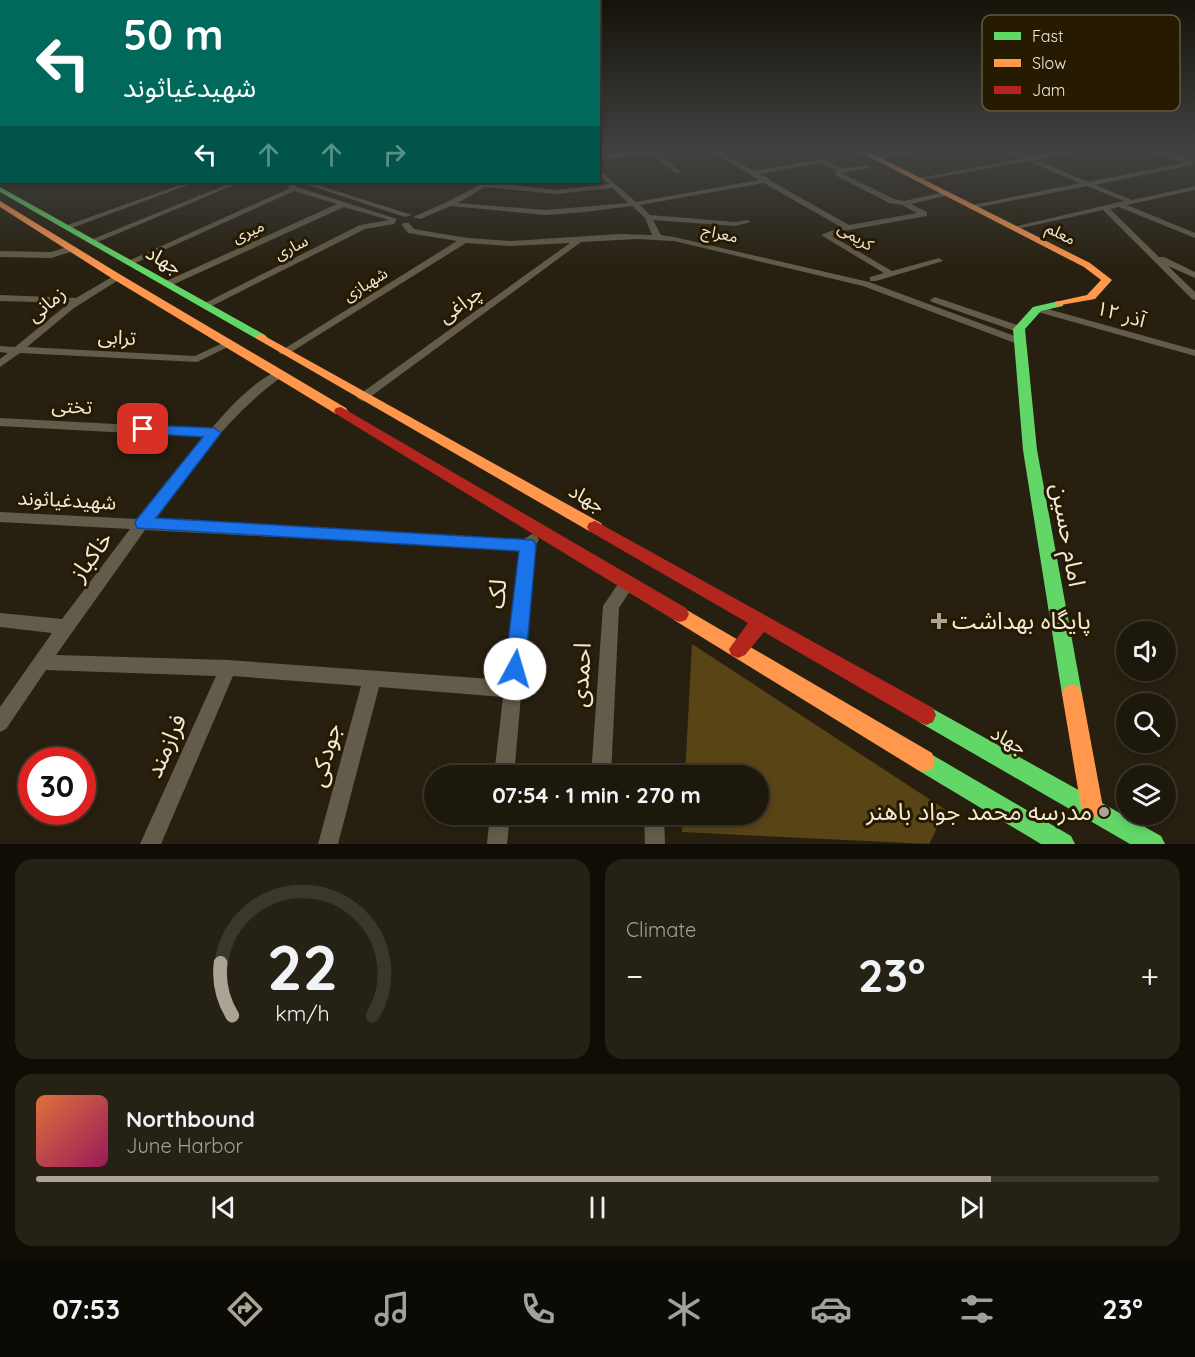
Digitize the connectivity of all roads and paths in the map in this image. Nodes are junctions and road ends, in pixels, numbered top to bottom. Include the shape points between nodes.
1 (2, 190) edge
2 (169, 190) edge
3 (217, 190) edge
4 (291, 190) edge
5 (298, 190) edge
6 (326, 190) edge
7 (474, 190) edge
8 (544, 190) edge
9 (572, 190) edge
10 (619, 190) edge
11 (707, 190) edge
12 (785, 190) edge
13 (870, 190) edge
14 (941, 190) edge
15 (1057, 190) edge
16 (1104, 190) edge
17 (1183, 190) edge
18 (946, 193) junction
19 (1130, 201) junction
20 (0, 203) edge
21 (632, 203) junction
22 (903, 203) junction
23 (450, 204) junction
24 (1117, 204) junction
25 (342, 205) junction
26 (973, 207) junction
27 (1104, 207) junction
28 (648, 217) junction
29 (392, 220) junction
30 (411, 220) junction
31 (747, 222) dead end
32 (66, 227) junction
33 (848, 228) junction
34 (1013, 228) junction
35 (656, 233) junction
36 (1195, 236) edge
37 (578, 240) junction
38 (92, 241) junction
39 (463, 241) junction
40 (71, 249) junction
41 (0, 254) edge
42 (1152, 255) junction
43 (939, 261) dead end
44 (130, 262) junction
45 (891, 274) junction
46 (1195, 275) edge
47 (117, 277) junction
48 (873, 279) junction
49 (166, 284) junction
50 (1195, 297) edge
51 (0, 298) edge
52 (79, 301) junction
53 (206, 306) junction
54 (1037, 309) junction
55 (1019, 335) junction
56 (229, 344) junction
57 (0, 349) edge
58 (18, 350) junction
59 (284, 352) junction
60 (1195, 353) edge
61 (0, 364) edge
62 (279, 374) junction
63 (362, 397) junction
64 (0, 422) edge
65 (214, 433) junction
66 (476, 459) junction
67 (452, 477) junction
68 (0, 517) edge
69 (143, 523) junction
70 (542, 531) junction
71 (528, 545) junction
72 (627, 583) junction
73 (0, 620) edge
74 (762, 621) junction
75 (66, 627) junction
76 (738, 649) junction
77 (40, 662) junction
78 (228, 668) junction
79 (372, 679) junction
80 (513, 689) junction
81 (0, 723) edge
82 (505, 765) edge
83 (602, 765) edge
84 (1092, 807) junction
85 (499, 825) edge
86 (654, 825) edge
87 (150, 844) edge
88 (328, 844) edge
89 (497, 844) edge
90 (655, 844) edge
91 (1063, 844) edge
92 (1153, 844) edge

1 - 32 main road, جهاد
2 - 32 street
3 - 38 street
4 - 44 street
5 - 25 street
6 - 30 street
7 - 23 street
8 - 9 street
10 - 21 street
11 - 21 street
12 - 33 street
13 - 22 street
14 - 18 main road, معلم
15 - 26 street
16 - 19 street
17 - 19 street
18 - 22 street
18 - 26 main road, معلم
19 - 24 street
20 - 40 main road, جهاد
21 - 23 street via 557,213
21 - 28 street
22 - 33 street, کریمی via 924,213
23 - 30 street
24 - 27 street
24 - 36 street
25 - 29 street
25 - 49 street, میری
26 - 34 main road, معلم
27 - 34 street
27 - 42 street
28 - 31 street
28 - 35 street
29 - 30 street
29 - 53 street, ساری via 363,227
30 - 35 street, معراج via 459,234
30 - 39 street, معراج via 411,231
32 - 38 main road, جهاد
33 - 45 street, کریمی via 825,235
34 - 54 main road, معلم via 1087,265 1107,280 1090,297
35 - 37 street, معراج
35 - 48 street, معراج via 731,243
35 - 55 street, معراج via 866,284
37 - 39 street, معراج
37 - 63 street, چراغی
38 - 44 main road, جهاد
39 - 59 street, شهبازی
40 - 41 street via 51,255
40 - 47 main road, جهاد
42 - 46 street
42 - 50 street
43 - 45 street
44 - 49 main road, جهاد
45 - 48 street
47 - 52 street, زمانی
47 - 56 main road, جهاد
48 - 55 street, معراج
49 - 53 main road, جهاد
51 - 52 street
52 - 58 street, زمانی
53 - 59 main road, جهاد
54 - 55 main road
54 - 60 street, ۱۲ آذر
55 - 84 main road, امام حسین via 1030,450
56 - 58 street, ترابی via 197,359
56 - 62 main road, جهاد
57 - 58 street, ترابی
58 - 61 street, زمانی
59 - 63 main road, جهاد
62 - 65 street, خاکباز via 261,385
62 - 67 main road, جهاد
63 - 66 main road, جهاد
64 - 65 street, تختی
65 - 69 street, خاکباز
66 - 67 main road
66 - 74 main road, جهاد
67 - 70 main road, جهاد
68 - 69 street, شهید‌غیاثوند
69 - 71 street, شهید‌غیاثوند
69 - 75 street, خاکباز
70 - 71 street
70 - 72 main road, جهاد
71 - 80 street, لک
72 - 76 main road, جهاد
72 - 83 street, احمدی via 611,606
73 - 75 street
74 - 76 main road
74 - 84 main road, جهاد
75 - 77 street, خاکباز
76 - 91 main road, جهاد
77 - 78 street
77 - 81 street, خاکباز
78 - 79 street
78 - 87 street, فرازمند
79 - 80 street
79 - 88 street, جودکی
80 - 82 street, لک
84 - 92 main road, جهاد
85 - 89 street
86 - 90 street

